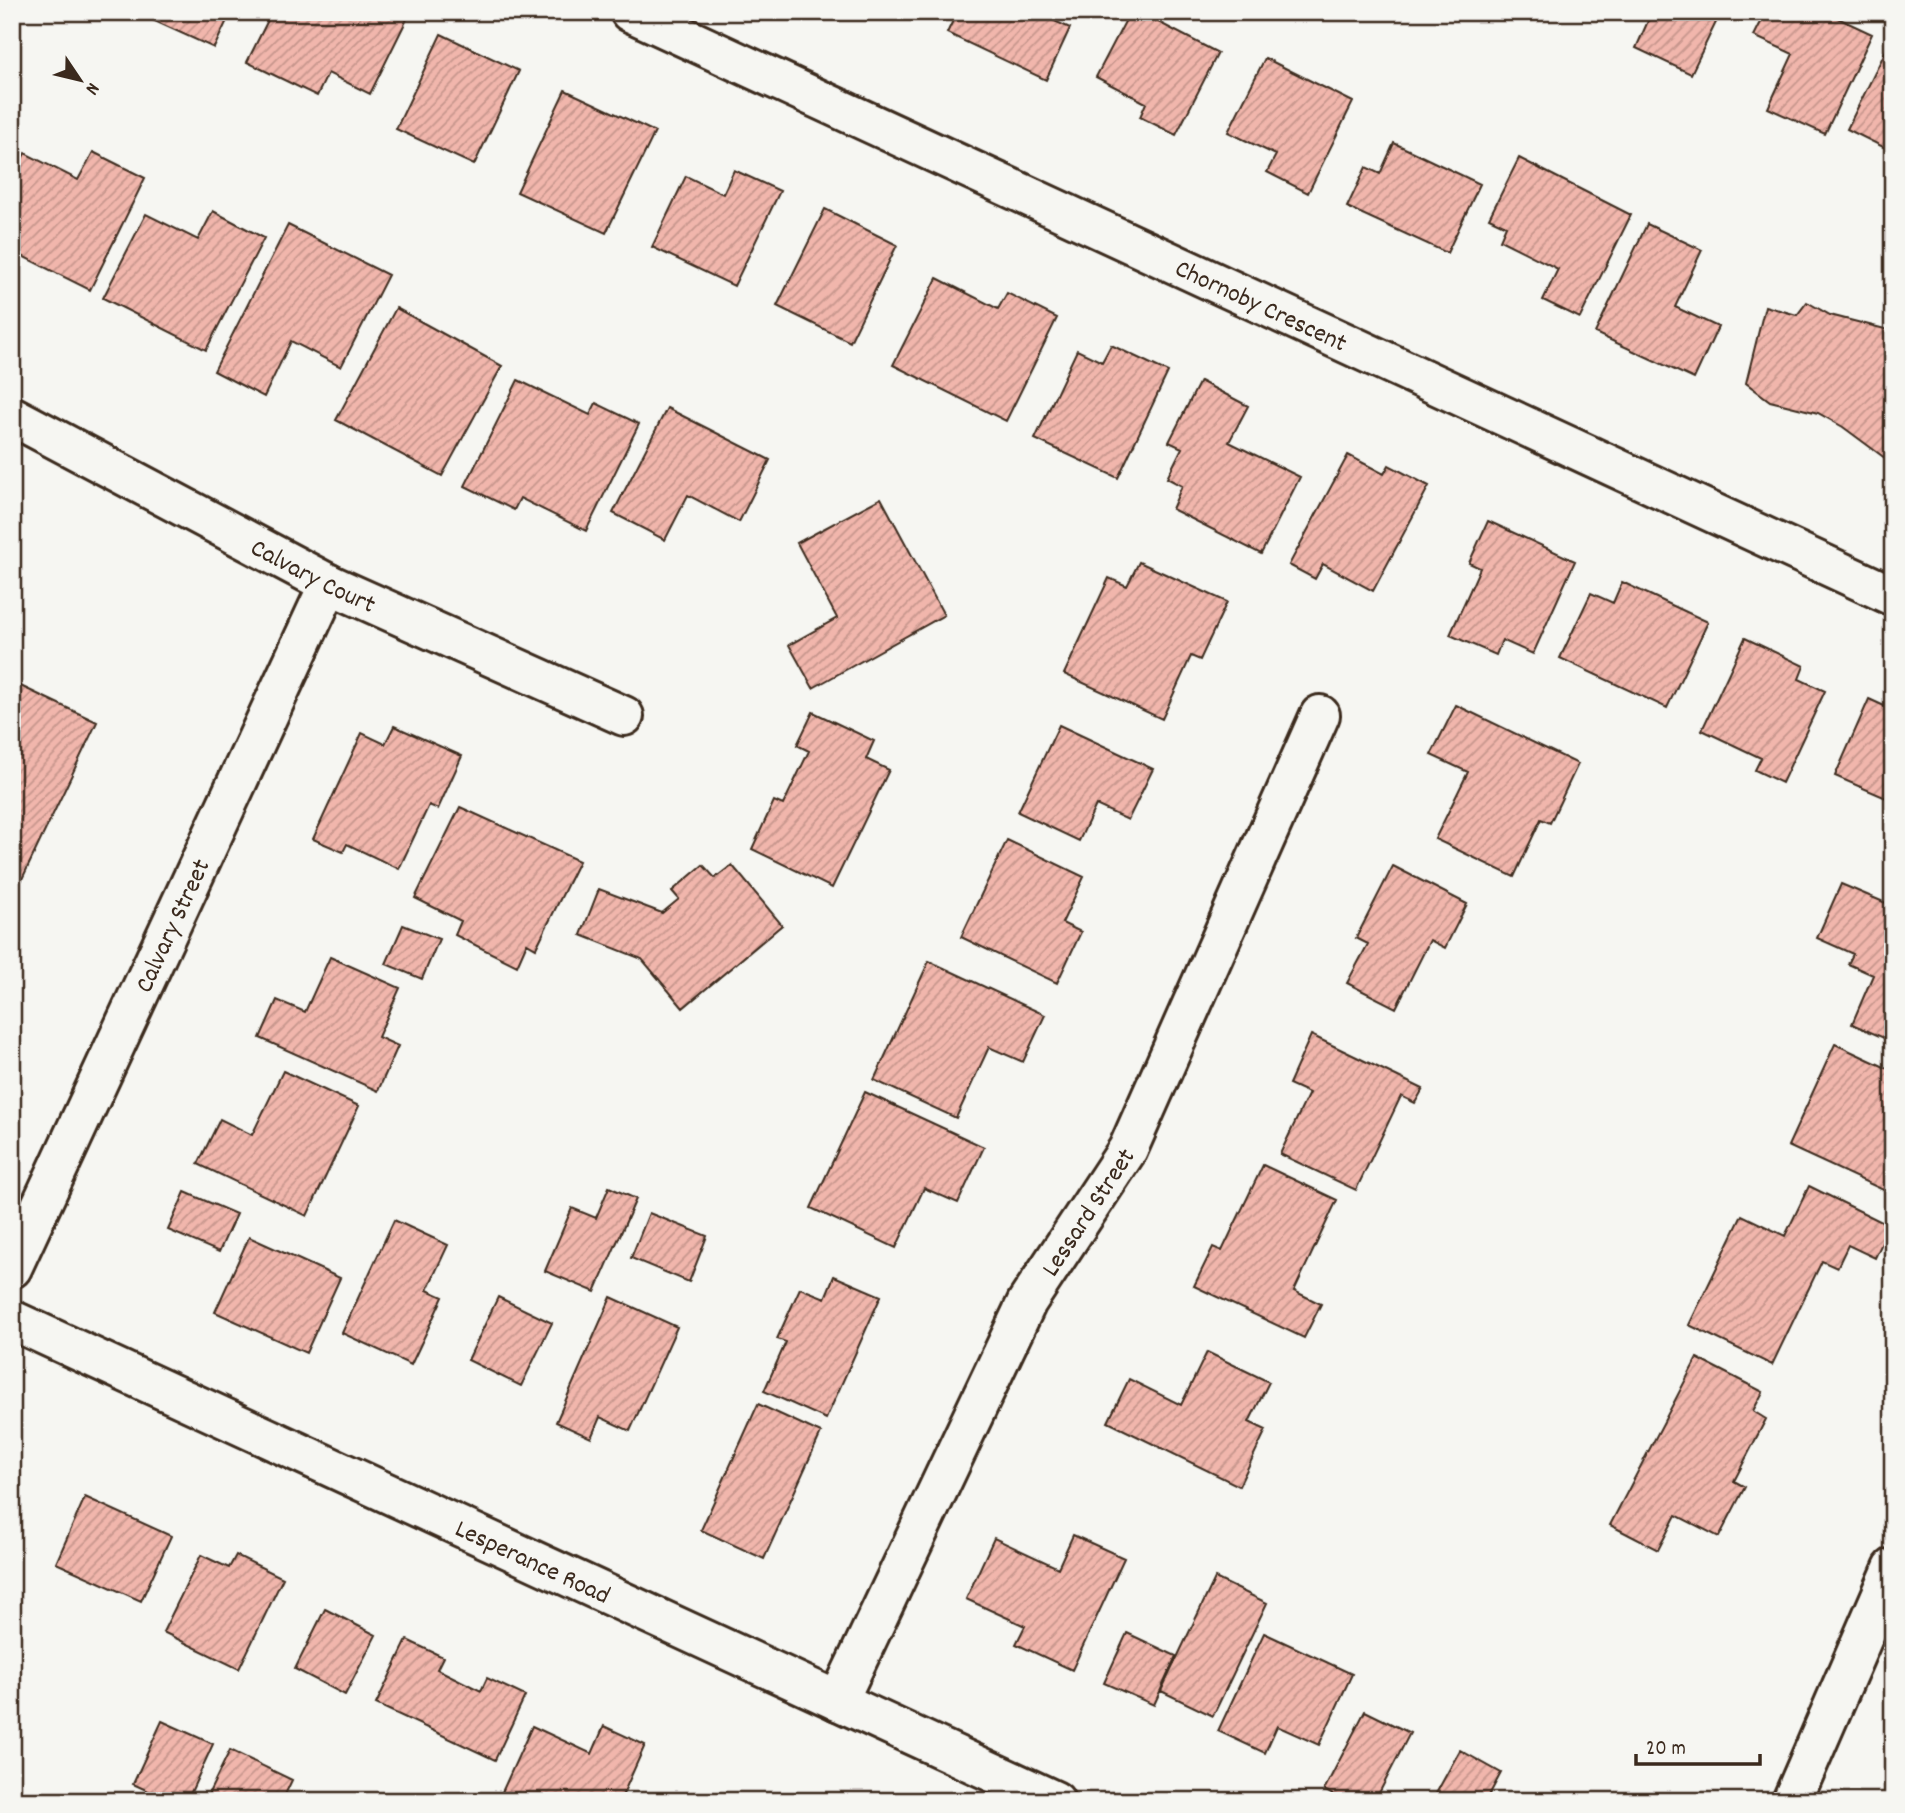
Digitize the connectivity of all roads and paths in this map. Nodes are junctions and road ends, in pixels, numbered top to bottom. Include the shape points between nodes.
1 (630, 12) edge
2 (12, 416) edge
3 (329, 584) junction
4 (1893, 596) edge
5 (1320, 715) dead end
6 (624, 716) dead end
7 (12, 1268) edge
8 (12, 1320) edge
9 (1893, 1568) edge
10 (838, 1701) junction
11 (1055, 1801) edge
12 (1792, 1801) edge

1 - 4 street, Chornoby Crescent
2 - 3 street, Calvary Court
3 - 6 street, Calvary Court
3 - 7 street, Calvary Street
5 - 10 street, Lessard Street via 1128,1149 1027,1302
8 - 10 street, Lesperance Road
9 - 12 street
10 - 11 street, Lesperance Road

